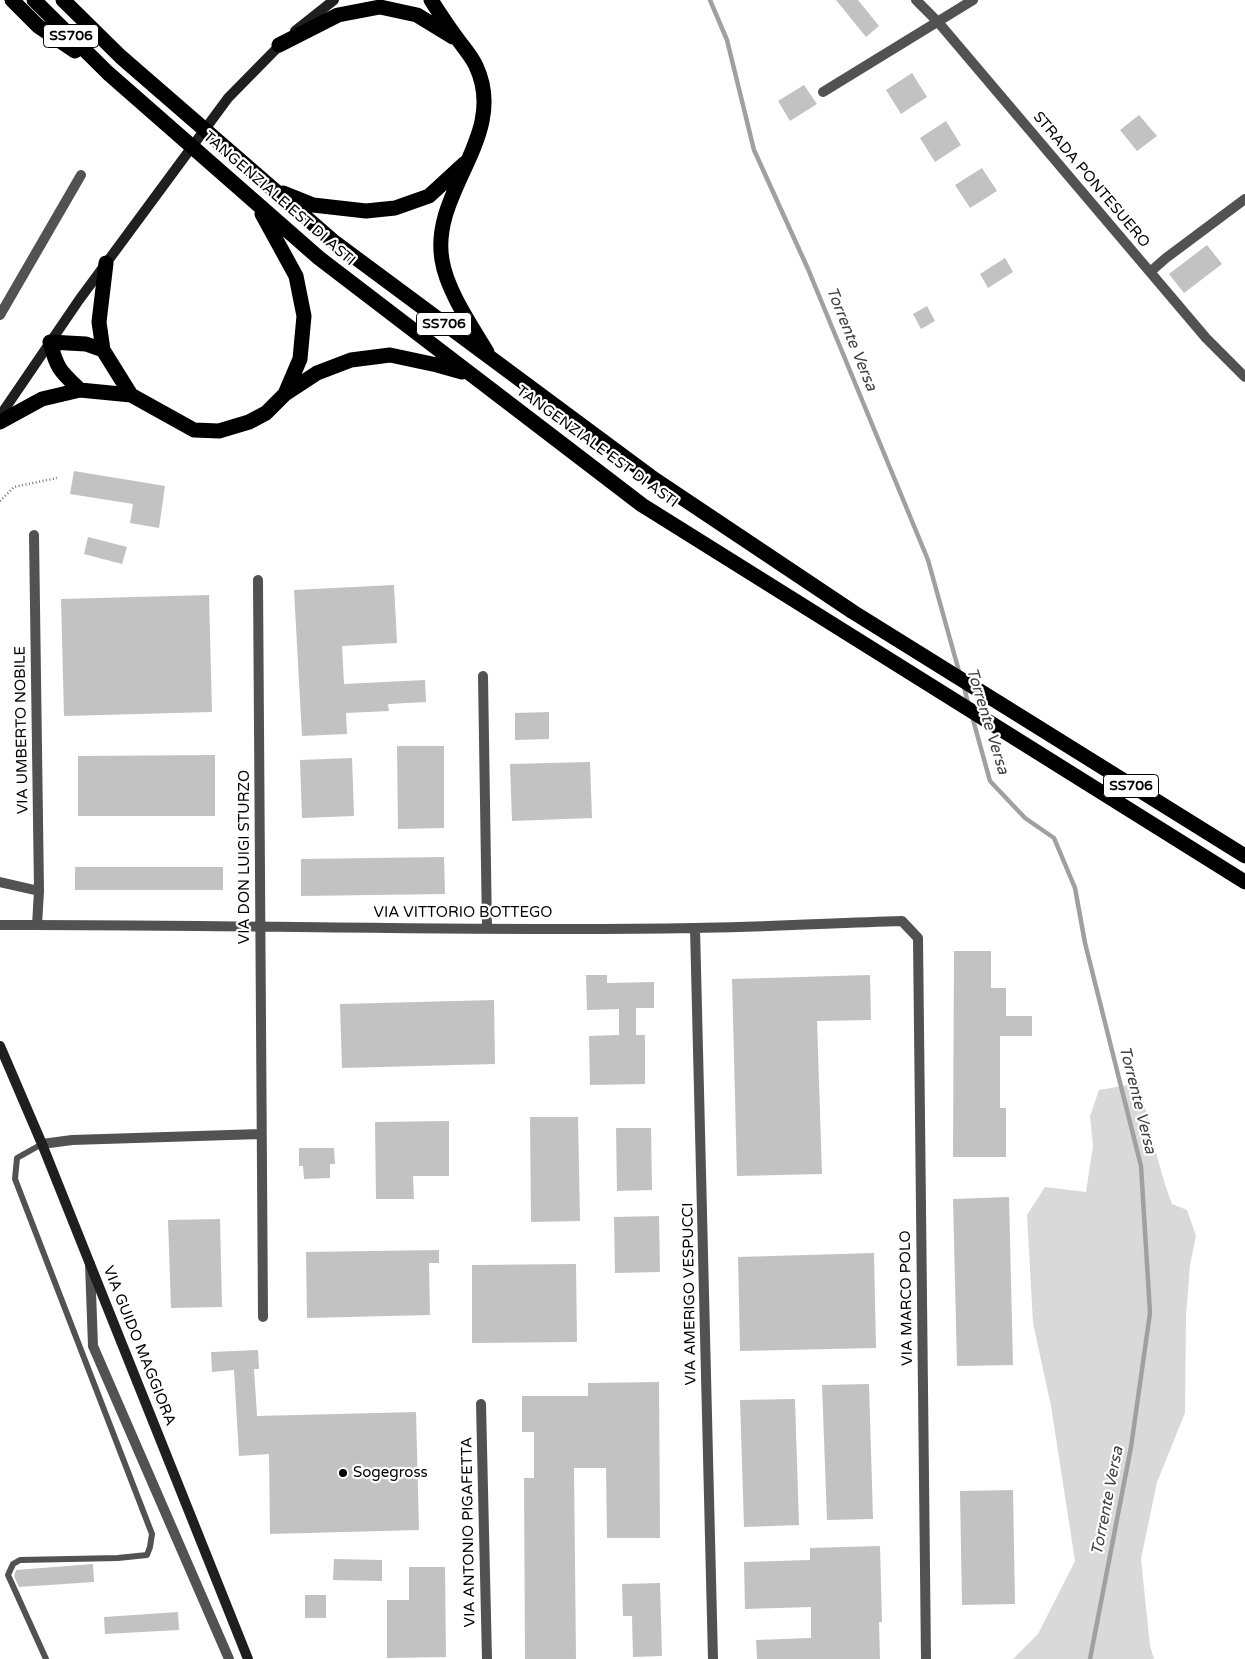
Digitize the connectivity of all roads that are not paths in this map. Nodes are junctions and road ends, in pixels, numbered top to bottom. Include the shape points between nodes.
1 (12, 0) edge
2 (34, 0) edge
3 (63, 0) edge
4 (334, 0) edge
5 (430, 0) edge
6 (916, 0) edge
7 (972, 0) edge
8 (378, 3) edge
9 (938, 22) junction
10 (458, 40) junction
11 (279, 45) junction
12 (108, 72) junction
13 (823, 92) dead end
14 (468, 160) junction
15 (81, 175) dead end
16 (273, 189) junction
17 (1245, 198) edge
18 (255, 202) junction
19 (106, 263) junction
20 (1150, 272) junction
21 (0, 315) edge
22 (50, 342) junction
23 (103, 350) junction
24 (490, 358) junction
25 (471, 375) junction
26 (1245, 377) edge
27 (80, 390) junction
28 (285, 394) junction
29 (131, 395) junction
30 (0, 416) edge
31 (0, 422) edge
32 (34, 536) dead end
33 (258, 580) dead end
34 (483, 676) dead end
35 (1245, 856) edge
36 (0, 875) edge
37 (1245, 882) edge
38 (5, 883) edge
39 (38, 891) junction
40 (0, 925) edge
41 (37, 925) junction
42 (261, 926) junction
43 (695, 928) junction
44 (487, 929) junction
45 (918, 938) joint
46 (0, 1046) edge
47 (261, 1134) junction
48 (42, 1144) junction
49 (90, 1263) junction
50 (263, 1316) dead end
51 (481, 1404) dead end
52 (46, 1659) edge
53 (229, 1659) edge
54 (248, 1659) edge
55 (487, 1659) edge
56 (714, 1659) edge
57 (926, 1659) edge

1 - 12 highway via 38,26
2 - 12 highway, TANGENZIALE EST DI ASTI / SS706
3 - 16 highway, TANGENZIALE EST DI ASTI / SS706 via 121,57
4 - 11 street
5 - 10 highway
6 - 9 street, STRADA PONTESUERO
7 - 9 street
8 - 10 highway via 417,15
8 - 11 highway via 338,15
9 - 13 street
9 - 20 street, STRADA PONTESUERO
10 - 14 highway via 477,67 484,104 482,126
11 - 19 street via 228,98
12 - 18 highway, TANGENZIALE EST DI ASTI / SS706
14 - 16 highway via 429,196 395,208 366,211 313,205
14 - 24 highway via 446,212 440,242 442,260 459,303
15 - 21 street
16 - 24 highway, TANGENZIALE EST DI ASTI / SS706 via 332,241
17 - 20 street
18 - 25 highway, TANGENZIALE EST DI ASTI / SS706 via 319,258
18 - 28 highway via 296,276 304,316 300,359
19 - 22 street
19 - 23 highway via 99,322
20 - 26 street, STRADA PONTESUERO via 1206,338
22 - 23 highway via 86,344
22 - 27 highway via 56,364
22 - 30 street
23 - 29 highway
24 - 35 highway, TANGENZIALE EST DI ASTI / SS706 via 654,479 853,612
25 - 28 highway via 390,355 351,360 317,373
25 - 37 highway, TANGENZIALE EST DI ASTI / SS706 via 642,505
27 - 29 highway
27 - 31 highway via 42,399
28 - 29 highway via 266,413 249,422 204,432 194,430
32 - 39 street, VIA UMBERTO NOBILE
33 - 42 street, VIA DON LUIGI STURZO
34 - 44 street
36 - 38 street
38 - 39 street
39 - 41 street, VIA UMBERTO NOBILE
40 - 41 street, VIA VITTORIO BOTTEGO
41 - 42 street, VIA VITTORIO BOTTEGO
42 - 44 street, VIA VITTORIO BOTTEGO
42 - 47 street, VIA DON LUIGI STURZO
43 - 44 street, VIA VITTORIO BOTTEGO
43 - 45 street, VIA VITTORIO BOTTEGO via 902,921
43 - 56 street, VIA AMERIGO VESPUCCI
45 - 57 street, VIA MARCO POLO
46 - 48 street, VIA GUIDO MAGGIORA
47 - 48 street via 72,1140
47 - 50 street, VIA DON LUIGI STURZO
48 - 49 street, VIA GUIDO MAGGIORA
48 - 52 lane via 17,1158 15,1179 152,1534 147,1555 20,1560 13,1564 8,1575
49 - 53 street via 93,1346
49 - 54 street, VIA GUIDO MAGGIORA
51 - 55 street, VIA ANTONIO PIGAFETTA

